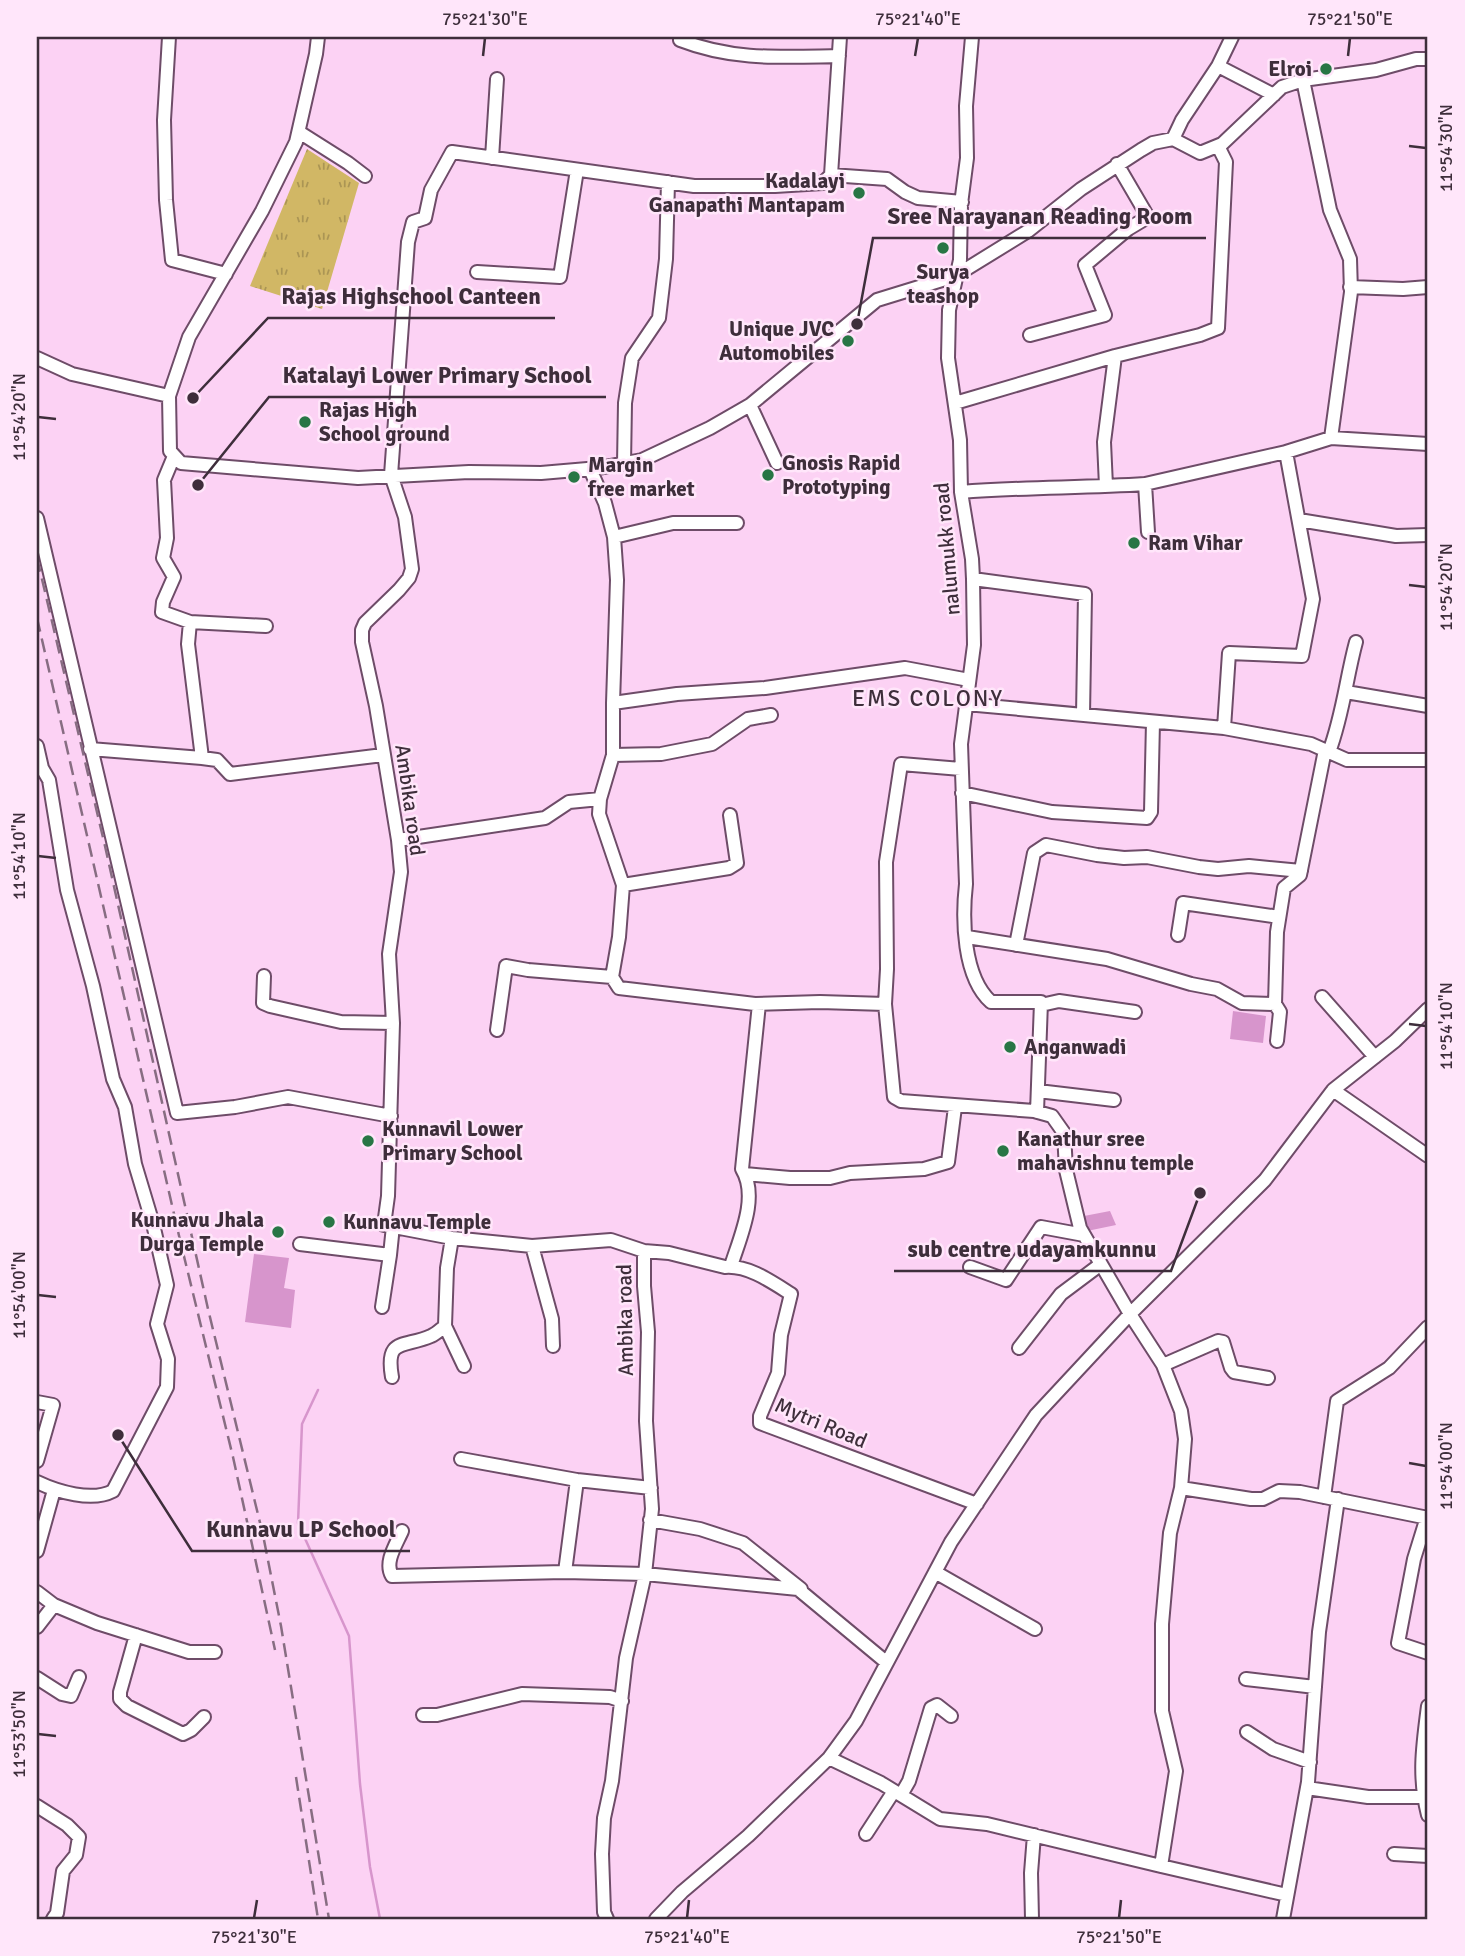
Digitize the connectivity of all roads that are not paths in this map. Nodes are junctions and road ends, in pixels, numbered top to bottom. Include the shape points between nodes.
1 (169, 37) edge
2 (318, 37) edge
3 (840, 37) edge
4 (972, 37) edge
5 (1232, 37) edge
6 (676, 38) edge
7 (839, 56) junction
8 (1428, 59) edge
9 (1218, 66) junction
10 (497, 79) dead end
11 (1303, 80) junction
12 (1274, 95) junction
13 (299, 132) junction
14 (1173, 139) junction
15 (1218, 146) junction
16 (492, 158) junction
17 (1117, 164) junction
18 (577, 170) junction
19 (831, 175) junction
20 (365, 176) dead end
21 (668, 183) junction
22 (962, 202) junction
23 (477, 272) dead end
24 (226, 274) junction
25 (955, 276) junction
26 (1350, 287) junction
27 (1428, 287) edge
28 (1030, 335) dead end
29 (1115, 356) junction
30 (37, 358) edge
31 (169, 396) junction
32 (955, 403) junction
33 (750, 405) junction
34 (1331, 438) junction
35 (1428, 444) edge
36 (1286, 452) junction
37 (174, 456) junction
38 (776, 463) dead end
39 (624, 464) junction
40 (590, 469) junction
41 (391, 475) junction
42 (1145, 484) junction
43 (1106, 486) junction
44 (961, 492) junction
45 (37, 518) edge
46 (1299, 520) junction
47 (737, 523) dead end
48 (1148, 532) dead end
49 (1428, 535) edge
50 (614, 537) junction
51 (973, 579) junction
52 (190, 622) junction
53 (266, 626) dead end
54 (1356, 642) dead end
55 (969, 680) junction
56 (1346, 692) junction
57 (613, 704) junction
58 (966, 704) junction
59 (1428, 706) edge
60 (771, 715) dead end
61 (1083, 715) junction
62 (1153, 722) junction
63 (1224, 728) junction
64 (37, 746) edge
65 (90, 749) junction
66 (1327, 751) junction
67 (383, 755) junction
68 (613, 755) junction
69 (202, 758) junction
70 (1428, 760) edge
71 (961, 769) junction
72 (43, 781) edge
73 (962, 793) junction
74 (600, 799) junction
75 (730, 815) dead end
76 (398, 840) junction
77 (1300, 871) junction
78 (623, 885) junction
79 (1279, 917) junction
80 (1178, 935) dead end
81 (967, 937) junction
82 (1016, 946) junction
83 (264, 976) dead end
84 (612, 977) junction
85 (1322, 997) dead end
86 (759, 1003) junction
87 (885, 1004) junction
88 (1275, 1004) junction
89 (1041, 1005) junction
90 (1428, 1009) edge
91 (1135, 1012) dead end
92 (393, 1023) junction
93 (497, 1030) dead end
94 (1277, 1041) dead end
95 (1375, 1057) junction
96 (1333, 1090) junction
97 (1038, 1091) junction
98 (1114, 1100) dead end
99 (955, 1107) junction
100 (1037, 1112) junction
101 (391, 1116) junction
102 (1428, 1156) edge
103 (745, 1174) junction
104 (393, 1226) junction
105 (1084, 1235) junction
106 (452, 1238) junction
107 (300, 1244) dead end
108 (533, 1246) junction
109 (644, 1251) junction
110 (390, 1255) junction
111 (1101, 1264) junction
112 (732, 1266) junction
113 (970, 1267) dead end
114 (382, 1307) dead end
115 (1130, 1314) junction
116 (445, 1326) junction
117 (1425, 1334) edge
118 (553, 1346) dead end
119 (1019, 1348) dead end
120 (1163, 1365) junction
121 (464, 1366) dead end
122 (392, 1377) dead end
123 (1268, 1378) dead end
124 (37, 1402) edge
125 (461, 1459) dead end
126 (37, 1461) edge
127 (577, 1480) junction
128 (37, 1482) edge
129 (651, 1488) junction
130 (1181, 1488) junction
131 (54, 1490) junction
132 (1324, 1497) junction
133 (1338, 1499) junction
134 (977, 1504) junction
135 (1428, 1518) edge
136 (650, 1520) junction
137 (402, 1531) dead end
138 (37, 1550) edge
139 (565, 1572) junction
140 (935, 1572) junction
141 (645, 1574) junction
142 (37, 1592) edge
143 (54, 1605) junction
144 (37, 1627) edge
145 (1035, 1629) dead end
146 (136, 1635) junction
147 (215, 1652) dead end
148 (1428, 1653) edge
149 (886, 1662) junction
150 (79, 1677) dead end
151 (37, 1678) edge
152 (1246, 1679) dead end
153 (1315, 1687) junction
154 (622, 1701) junction
155 (1428, 1706) edge
156 (423, 1715) dead end
157 (951, 1716) dead end
158 (204, 1717) dead end
159 (1247, 1732) dead end
160 (829, 1758) junction
161 (1310, 1762) junction
162 (1307, 1788) junction
163 (897, 1793) junction
164 (1426, 1798) edge
165 (37, 1806) edge
166 (1428, 1815) edge
167 (866, 1834) dead end
168 (1034, 1835) junction
169 (1394, 1854) dead end
170 (1428, 1856) edge
171 (1161, 1866) junction
172 (1287, 1895) junction
173 (53, 1919) edge
174 (607, 1919) edge
175 (656, 1919) edge
176 (1032, 1919) edge
177 (1283, 1919) edge

1 - 24 street via 164,120 172,260
2 - 13 street
3 - 7 street
4 - 22 street, nalumukk road
5 - 9 street
6 - 7 street via 736,56
7 - 19 street
8 - 11 street
9 - 12 street
9 - 14 street
10 - 16 street
11 - 12 street
11 - 26 street via 1330,210 1350,259
12 - 15 street
13 - 20 street
13 - 24 street
14 - 15 street via 1200,153
14 - 17 street via 1153,143
15 - 29 street via 1226,162 1218,328
16 - 18 street
16 - 41 street via 452,152 431,190 425,218 413,222
17 - 25 street via 1028,231
17 - 28 street via 1148,217 1085,265 1105,314
18 - 21 street
18 - 23 street via 560,278
19 - 21 street via 823,183 775,186
19 - 22 street via 887,179 918,198
21 - 39 street via 659,318 632,358 625,403
22 - 25 street, nalumukk road
24 - 31 street via 189,337
25 - 32 street, nalumukk road via 948,358
25 - 33 street via 877,300
26 - 27 street
26 - 34 street
29 - 32 street
29 - 43 street via 1104,442
30 - 31 street via 72,374
31 - 37 street via 170,451
32 - 44 street, nalumukk road
33 - 38 street
33 - 39 street via 642,460
34 - 35 street
34 - 36 street
36 - 42 street
36 - 46 street
37 - 41 street via 181,463 358,478
37 - 52 street via 164,480 167,538 163,558 174,577 162,612
39 - 40 street
40 - 41 street
40 - 50 street
41 - 67 street, Ambika road via 405,517 412,569 362,630
42 - 43 street
42 - 48 street
43 - 44 street
44 - 51 street, nalumukk road
45 - 65 street
46 - 49 street via 1396,537
46 - 63 street via 1313,599 1302,656 1229,653
47 - 50 street via 673,523
50 - 57 street
51 - 55 street, nalumukk road via 974,645
51 - 61 street via 1085,594
52 - 53 street
52 - 69 street via 188,644
54 - 56 street
55 - 57 street via 905,668
55 - 58 street, nalumukk road
56 - 59 street
56 - 66 street
57 - 68 street
58 - 61 street
58 - 71 street, nalumukk road
60 - 68 street via 748,719 712,744 661,754
61 - 62 street
62 - 63 street
62 - 73 street via 1151,812 1147,818 1052,811
63 - 66 street
64 - 72 street
65 - 69 street
65 - 101 street via 177,1113 288,1097
66 - 70 street via 1347,760
66 - 77 street
67 - 69 street via 230,774 217,760
67 - 76 street, Ambika road
68 - 74 street
71 - 73 street, nalumukk road
71 - 87 street via 901,764 886,862
72 - 131 street via 167,1285 158,1324 168,1359 167,1387 113,1491 103,1496
73 - 81 street, nalumukk road
74 - 76 street via 569,803 545,818
74 - 78 street via 599,814
75 - 78 street via 737,863
76 - 92 street, Ambika road via 401,872 389,954
77 - 79 street via 1284,888
77 - 82 street via 1249,866 1218,869 1046,845 1034,853
78 - 84 street
79 - 80 street via 1183,902
79 - 88 street
81 - 82 street
81 - 89 street, nalumukk road via 969,962 980,992 991,1002
82 - 88 street via 1107,958 1217,989 1242,1003
83 - 92 street via 263,1003 341,1022
84 - 86 street via 619,988
84 - 93 street via 506,966
85 - 95 street
86 - 87 street
86 - 103 street
87 - 99 street via 894,1097
88 - 94 street via 1280,1012
89 - 91 street, nalumukk road via 1059,1001
89 - 97 street
90 - 95 street
92 - 101 street, Ambika road
95 - 96 street
96 - 102 street
96 - 115 street via 1265,1180
97 - 98 street
97 - 100 street
99 - 100 street
99 - 103 street via 948,1162 830,1178
100 - 105 street via 1052,1116 1064,1133 1066,1170
101 - 104 street, Ambika road via 384,1225
103 - 112 street via 749,1180 747,1211
104 - 106 street, Ambika road
104 - 110 street
105 - 111 street
105 - 113 street via 1041,1227 1006,1280
106 - 108 street, Ambika road
106 - 116 street
107 - 110 street
108 - 109 street, Ambika road via 611,1240
108 - 118 street via 552,1319
109 - 112 street, Mytri Road
109 - 129 street, Ambika road
110 - 114 street
111 - 115 street
111 - 119 street via 1061,1294
112 - 134 street, Mytri Road via 767,1278 791,1294 778,1373 760,1423
115 - 120 street
115 - 134 street via 1036,1415
116 - 121 street
116 - 122 street via 391,1352
117 - 132 street via 1389,1368 1337,1401
120 - 123 street via 1218,1341 1223,1342 1234,1372
120 - 130 street via 1181,1411 1185,1439
124 - 126 street via 53,1405
125 - 127 street
127 - 129 street
127 - 139 street
128 - 131 street
129 - 136 street, Ambika road
130 - 132 street via 1251,1499 1279,1491
130 - 171 street via 1170,1534 1162,1624 1162,1711 1176,1771
131 - 138 street
132 - 133 street
133 - 135 street
133 - 153 street
134 - 140 street
135 - 148 street via 1414,1559 1398,1643
136 - 141 street, Ambika road
136 - 149 street via 743,1543
137 - 139 street via 390,1558 392,1576
139 - 141 street
140 - 145 street
140 - 149 street
141 - 149 street via 798,1589
141 - 154 street, Ambika road via 626,1658
142 - 143 street
143 - 144 street
143 - 146 street
146 - 147 street via 189,1652
146 - 158 street via 120,1699 183,1734
149 - 160 street via 856,1721
150 - 151 street via 71,1696
152 - 153 street
153 - 161 street
154 - 156 street via 522,1694
154 - 174 street, Ambika road via 601,1854
155 - 164 street via 1420,1763
157 - 163 street via 937,1705 931,1708 909,1781
159 - 161 street via 1273,1749
160 - 163 street
160 - 175 street
161 - 162 street
162 - 164 street via 1368,1797
162 - 172 street
163 - 167 street
163 - 168 street via 940,1819
164 - 166 street
165 - 173 street via 79,1837 76,1855 63,1871
168 - 171 street
168 - 176 street
169 - 170 street
171 - 172 street
172 - 177 street

